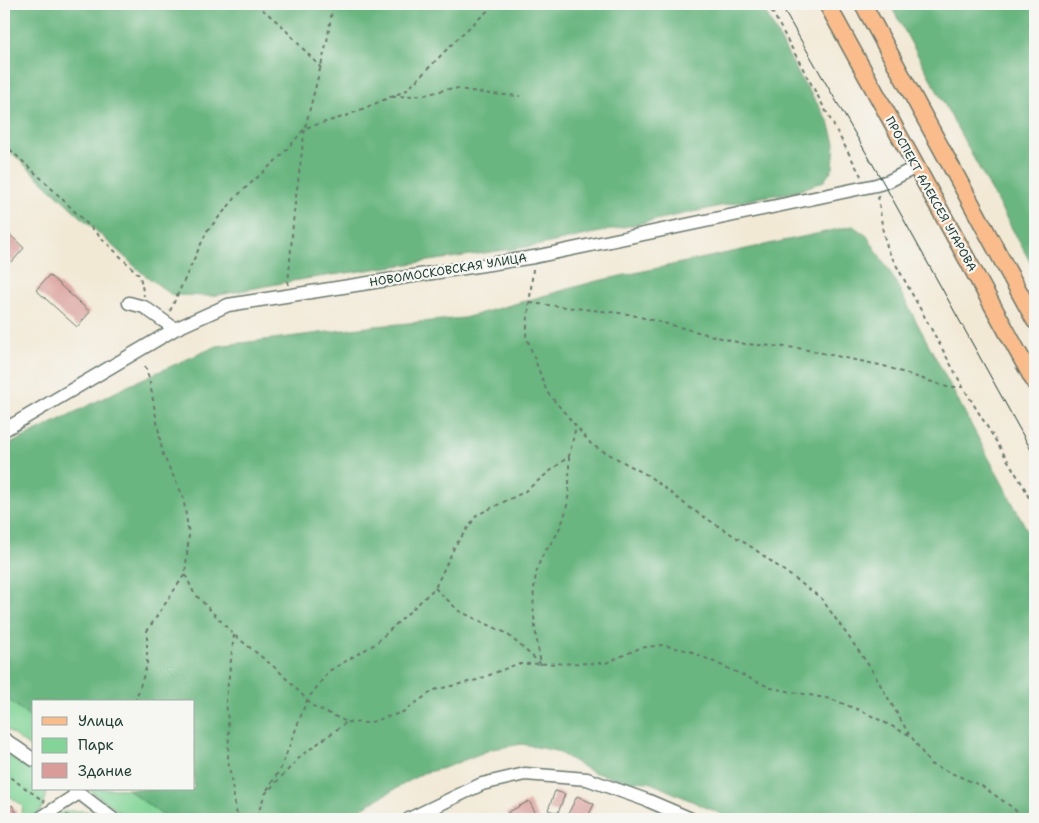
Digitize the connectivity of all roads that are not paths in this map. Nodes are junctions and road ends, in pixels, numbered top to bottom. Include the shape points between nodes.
1 (827, 4) edge
2 (863, 4) edge
3 (916, 167) junction
4 (129, 303) dead end
5 (1035, 321) edge
6 (170, 325) junction
7 (1035, 383) edge
8 (4, 430) edge
9 (4, 738) edge
10 (32, 759) edge
11 (76, 791) edge
12 (39, 819) edge
13 (113, 819) edge
14 (409, 819) edge
15 (691, 819) edge

1 - 3 main road, ПРОСПЕКТ АЛЕКСЕЯ УГАРОВА
2 - 5 main road
3 - 6 street, НОВОМОСКОВСКАЯ УЛИЦА via 871,186 534,257 228,304
3 - 7 main road, ПРОСПЕКТ АЛЕКСЕЯ УГАРОВА
4 - 6 street via 144,307
6 - 8 street, НОВОМОСКОВСКАЯ УЛИЦА
9 - 10 street
11 - 12 street
11 - 13 street
14 - 15 street via 482,784 525,774 587,779

